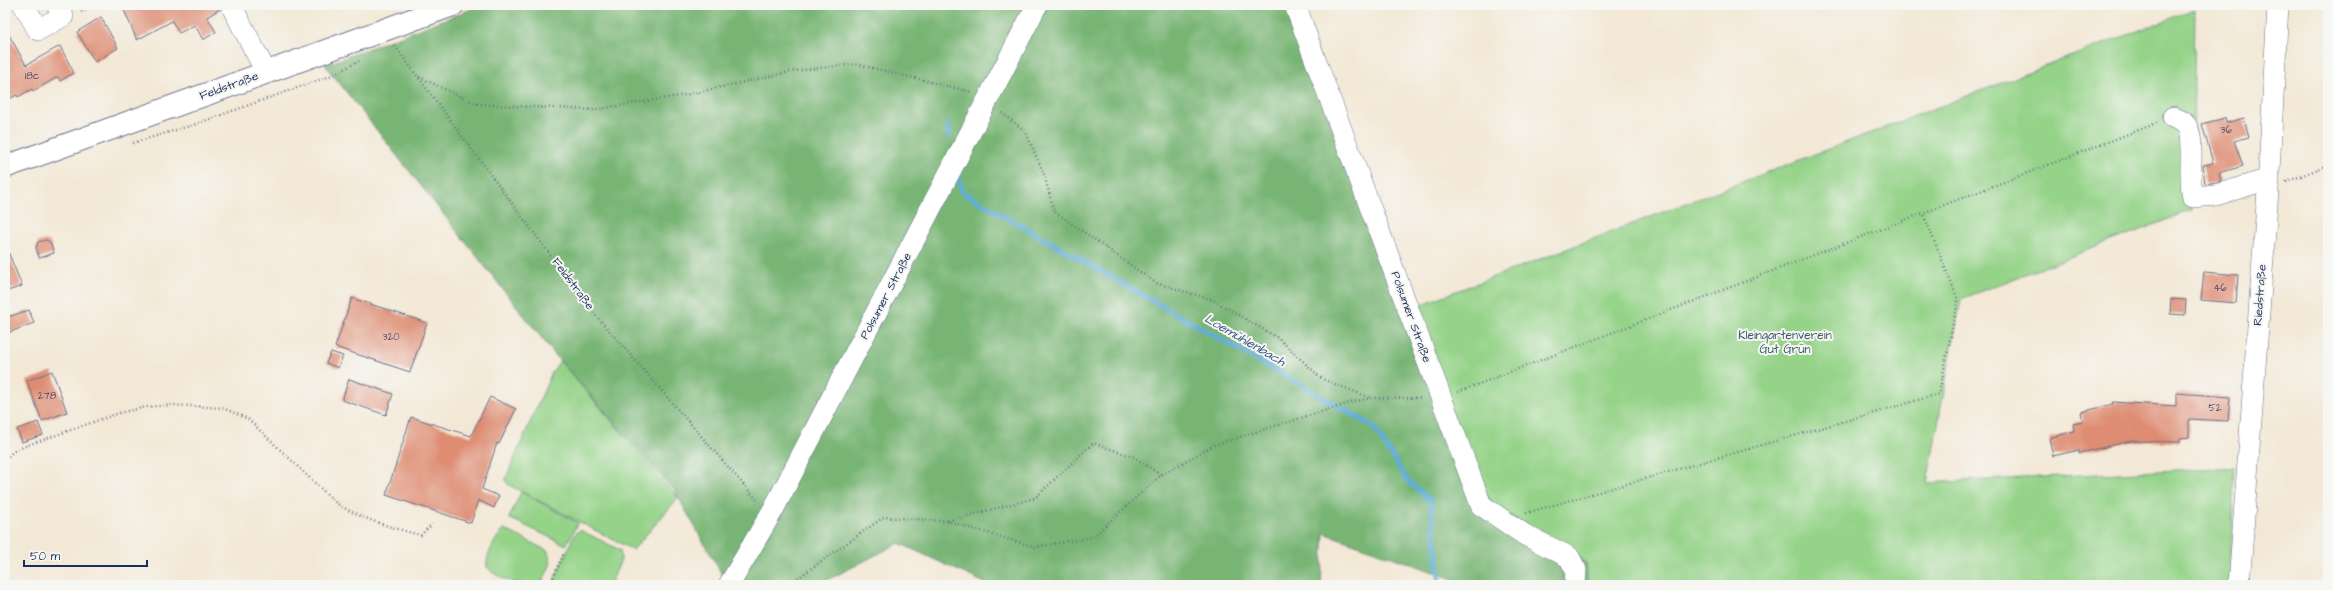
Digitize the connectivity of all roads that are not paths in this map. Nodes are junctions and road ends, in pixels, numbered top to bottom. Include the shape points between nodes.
1 (24, 5) edge
2 (57, 5) edge
3 (231, 5) edge
4 (453, 5) edge
5 (1037, 5) edge
6 (1295, 5) edge
7 (2278, 5) edge
8 (266, 72) junction
9 (2173, 117) road end
10 (5, 167) edge
11 (2269, 184) junction
12 (729, 585) edge
13 (1575, 585) edge
14 (2239, 585) edge

1 - 2 street via 38,30 63,16
3 - 8 street
4 - 8 main road, Feldstraße
5 - 12 street, Polsumer Straße via 981,97 773,510
6 - 13 street, Polsumer Straße via 1481,505 1525,535 1569,557 1576,570
7 - 11 street, Riedstraße
8 - 10 main road, Feldstraße
9 - 11 street via 2185,123 2190,134 2190,188 2193,197
11 - 14 street, Riedstraße

